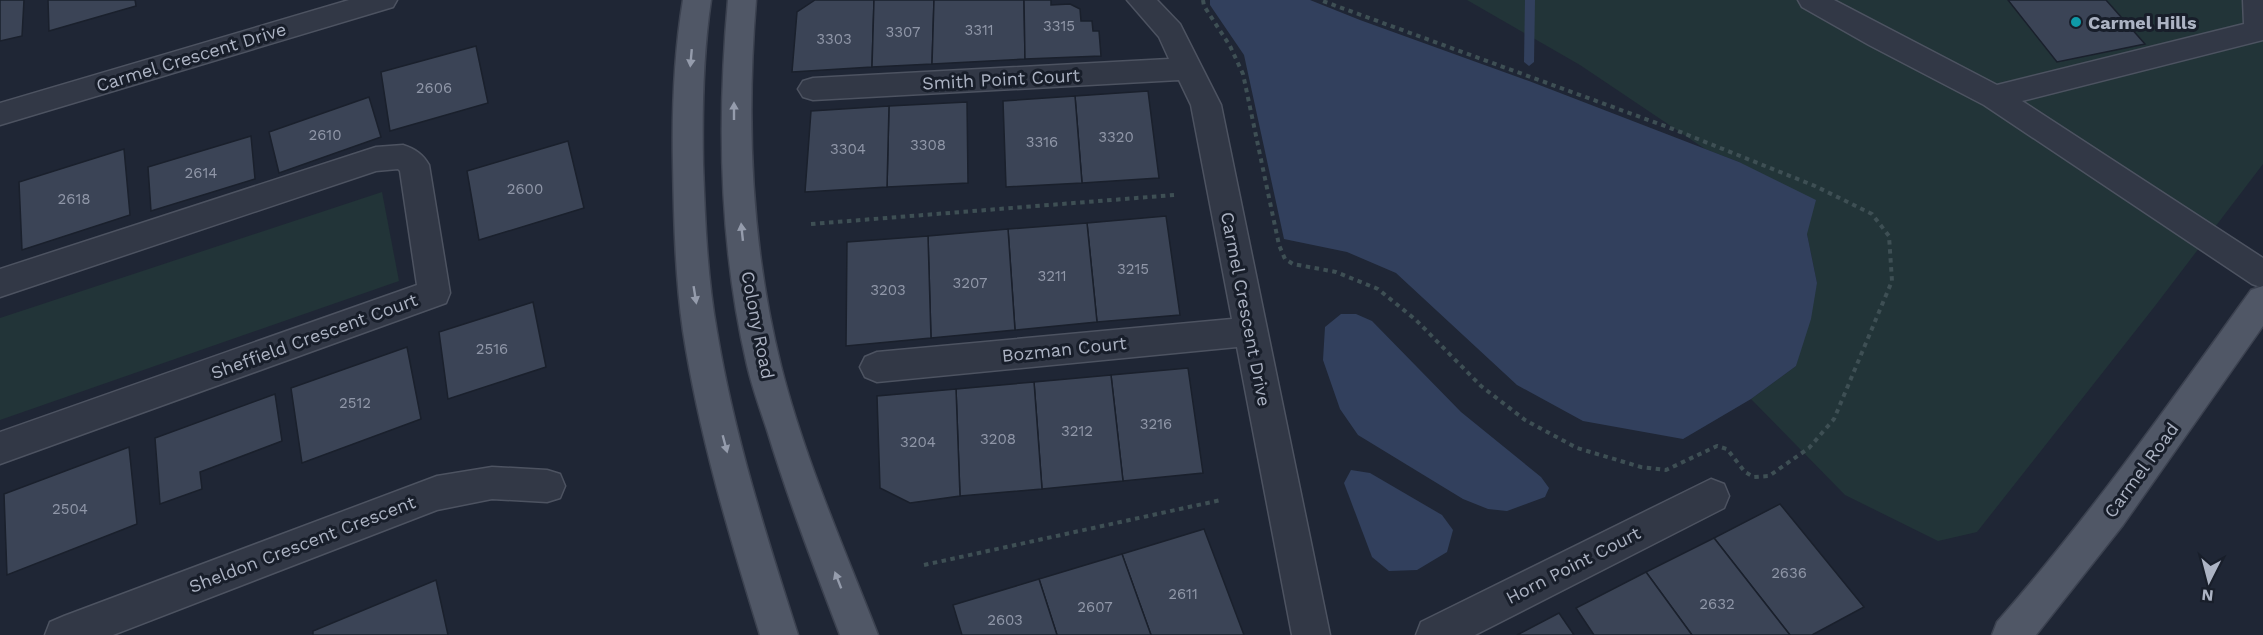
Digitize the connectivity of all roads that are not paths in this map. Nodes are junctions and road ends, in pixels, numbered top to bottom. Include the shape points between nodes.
1 (382, 0) edge
2 (697, 0) edge
3 (742, 0) edge
4 (1141, 0) edge
5 (1812, 0) edge
6 (2256, 0) edge
7 (1188, 69) junction
8 (813, 90) dead end
9 (1994, 97) junction
10 (0, 114) edge
11 (2263, 275) edge
12 (0, 283) edge
13 (2263, 300) edge
14 (1251, 331) junction
15 (877, 367) dead end
16 (0, 448) edge
17 (547, 486) dead end
18 (1711, 496) dead end
19 (64, 635) edge
20 (779, 635) edge
21 (859, 635) edge
22 (1311, 635) edge
23 (1435, 635) edge
24 (2011, 635) edge

1 - 10 street, Carmel Crescent Drive
2 -> 20 main road via 688,102 694,286 710,388
21 -> 3 main road, Colony Road via 795,468 762,358 735,170 735,69
4 - 7 street, Carmel Crescent Drive via 1170,31
5 - 9 street
6 - 9 street via 2258,32
7 - 8 street, Smith Point Court
7 - 14 street, Carmel Crescent Drive via 1206,105
9 - 11 street
12 - 16 street, Sheffield Crescent Court via 376,159 403,157 414,165 434,293
13 - 24 main road, Carmel Road via 2124,495
14 - 15 street, Bozman Court
14 - 22 street, Carmel Crescent Drive
17 - 19 street, Sheldon Crescent Crescent via 492,483 437,493
18 - 23 street, Horn Point Court

